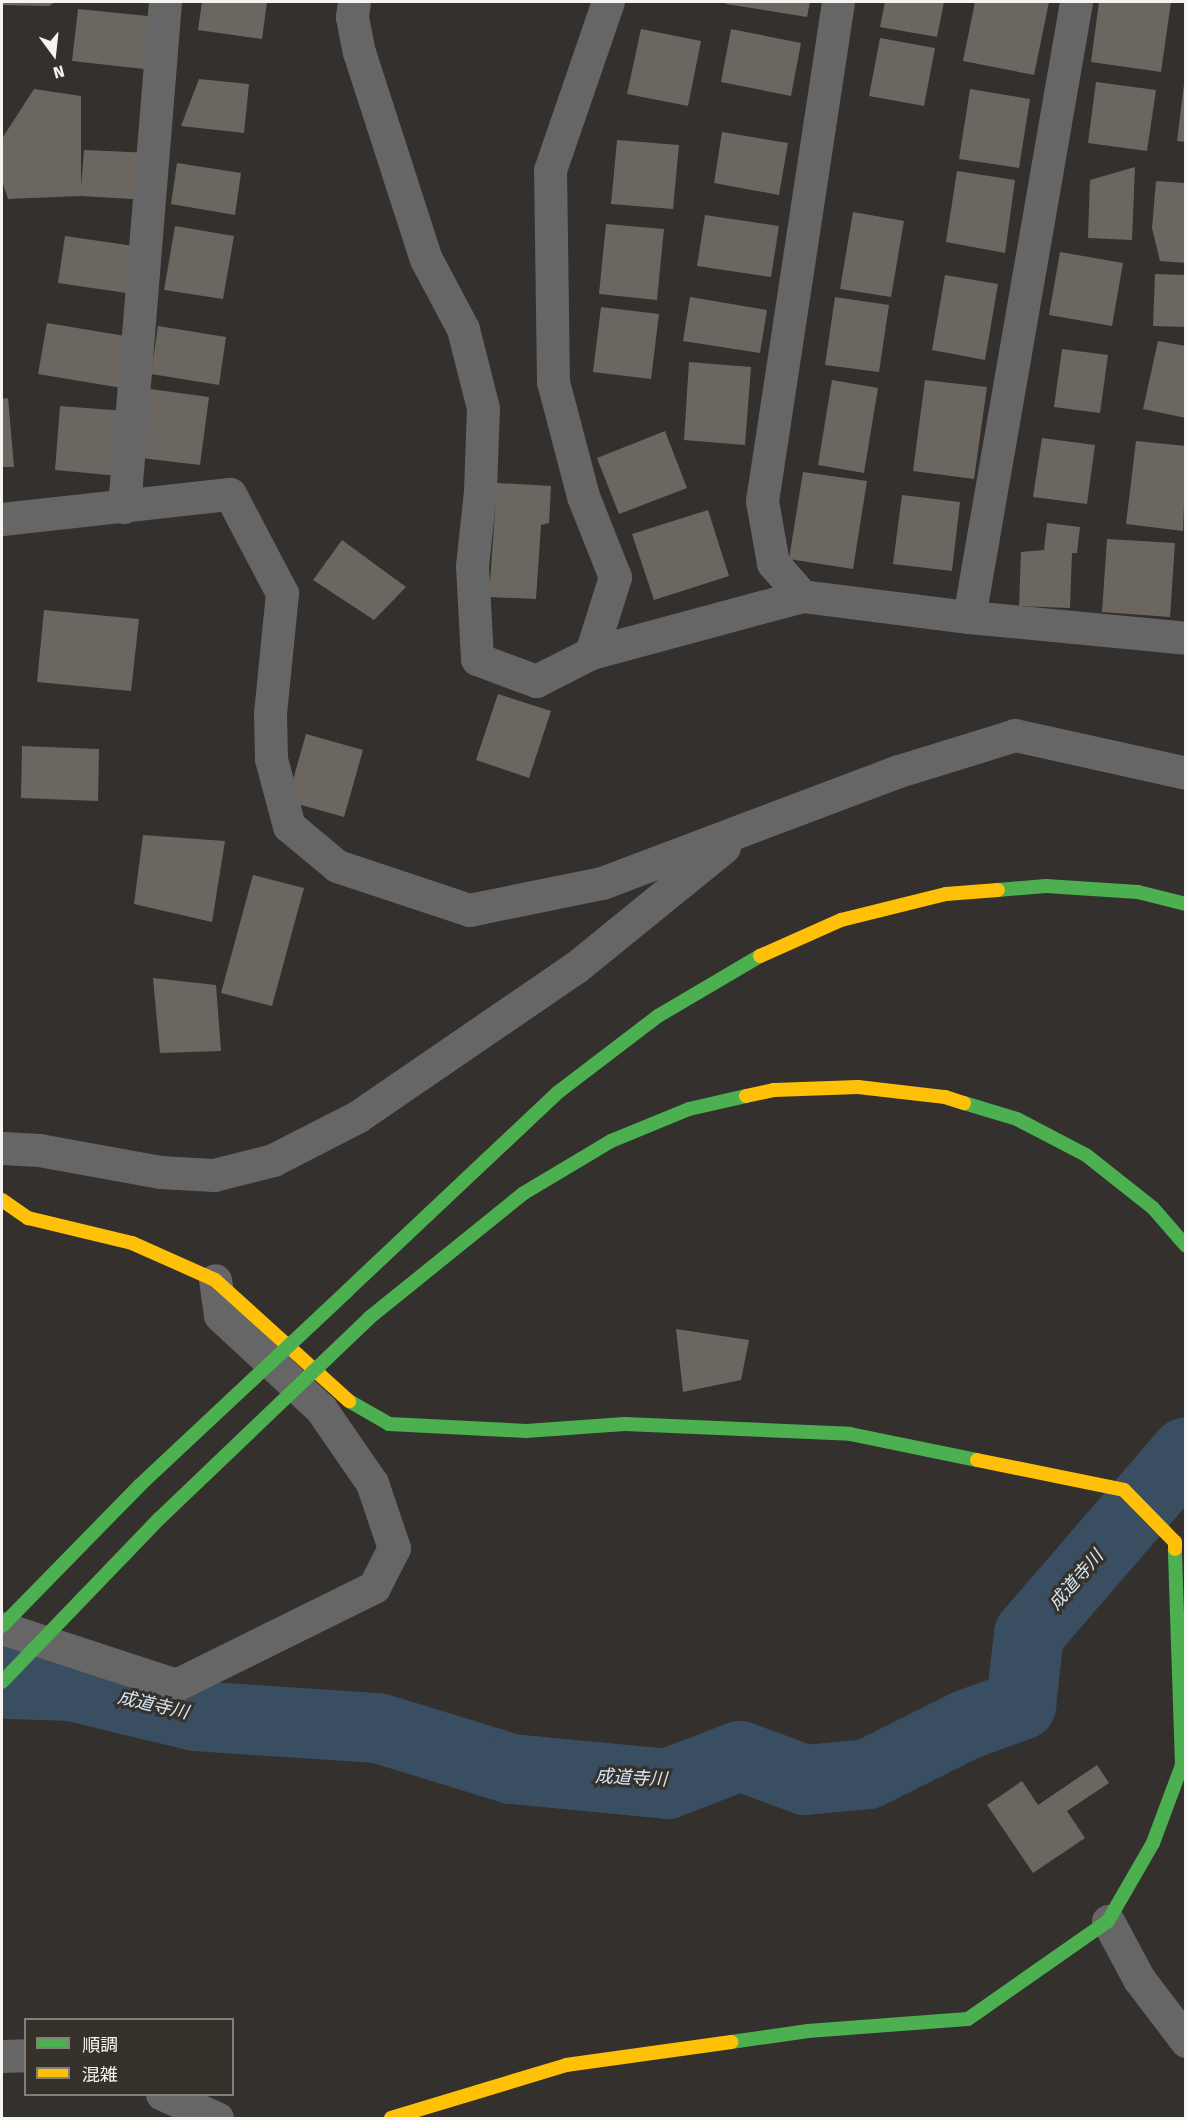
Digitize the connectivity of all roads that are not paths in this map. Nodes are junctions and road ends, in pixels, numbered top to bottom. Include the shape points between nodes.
1 (165, 2) edge
2 (354, 2) edge
3 (608, 2) edge
4 (838, 2) edge
5 (1076, 2) edge
6 (124, 507) junction
7 (2, 519) edge
8 (802, 597) junction
9 (969, 617) junction
10 (1185, 638) edge
11 (591, 653) junction
12 (1185, 773) edge
13 (750, 826) junction
14 (1185, 904) edge
15 (2, 1148) edge
16 (2, 1200) edge
17 (1185, 1246) edge
18 (215, 1280) junction
19 (2, 1627) edge
20 (2, 1682) edge
21 (1184, 1766) edge
22 (1108, 1921) junction
23 (1185, 2041) edge
24 (24, 2055) edge
25 (2, 2056) edge
26 (167, 2096) edge
27 (217, 2118) edge
28 (390, 2118) edge

1 - 6 street
2 - 11 street via 352,17 366,74 426,259 463,329 483,408 472,566 477,659 536,681
3 - 11 street via 550,170 553,382 583,496 615,577
4 - 8 street via 762,501 773,563
5 - 9 street
6 - 7 street
6 - 13 street via 230,494 282,592 270,714 271,759 289,826 338,866 469,909 602,883
8 - 9 street
8 - 11 street
9 - 10 street
12 - 13 street via 1016,735 899,771
13 - 15 street via 575,968 357,1117 273,1160 214,1175 160,1172 39,1150
14 - 19 main road, bridge via 1138,892 1046,885 946,894 841,920 748,961 658,1016 557,1093 140,1485
16 - 18 main road via 28,1218 132,1243
17 - 20 main road, bridge via 1153,1208 1086,1155 1017,1119 956,1100 858,1087 774,1090 690,1109 611,1141 524,1193 369,1318 160,1518
18 - 19 street via 220,1315 321,1409 372,1483 394,1548 374,1587 176,1685
18 - 21 main road via 347,1400 389,1424 526,1431 625,1424 850,1434 1124,1490 1175,1542
21 - 22 main road via 1153,1843
22 - 23 street via 1139,1979
22 - 28 main road via 968,2019 808,2031 566,2065
24 - 25 street
26 - 27 street

